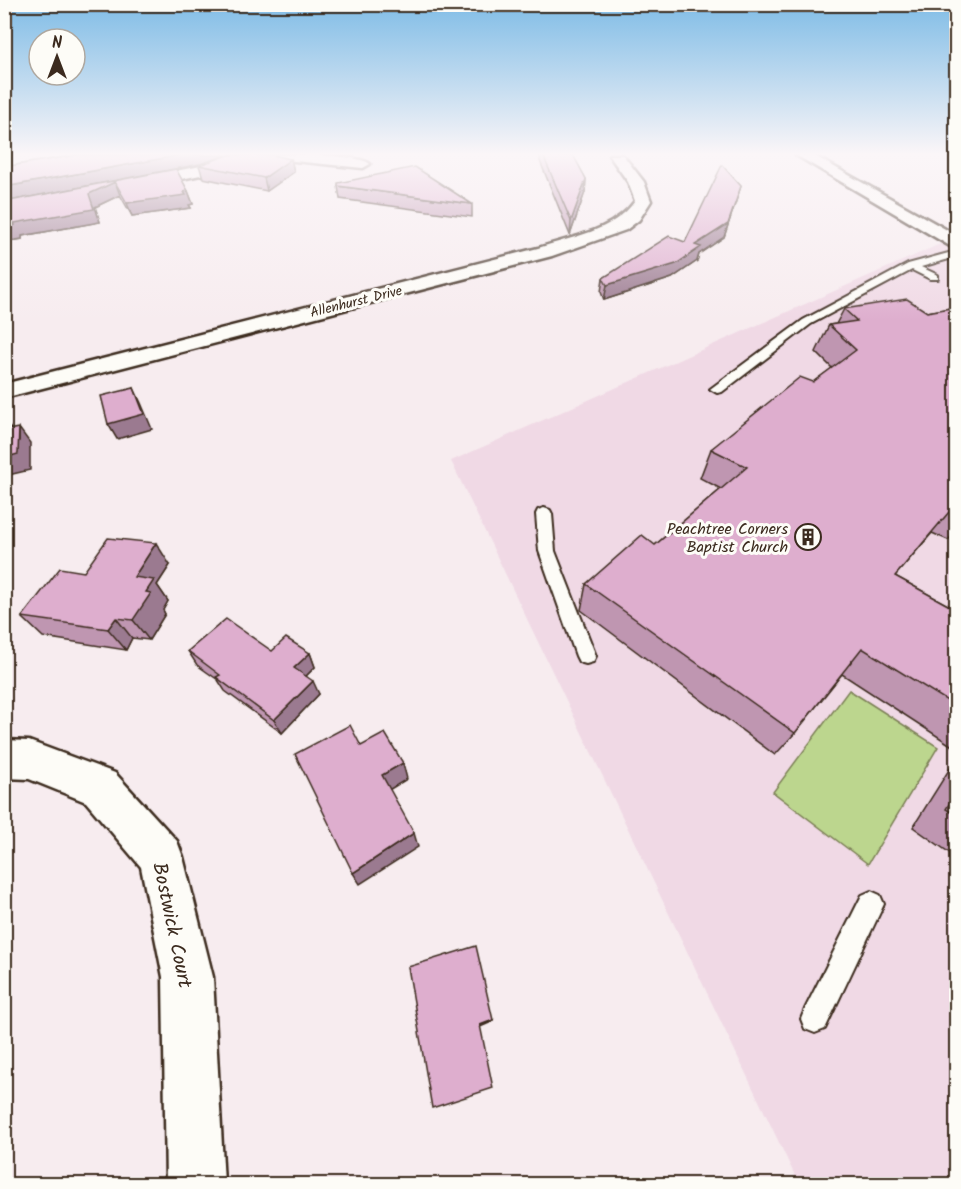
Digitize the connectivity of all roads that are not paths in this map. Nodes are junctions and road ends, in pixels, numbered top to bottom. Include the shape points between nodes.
1 (637, 210) edge
2 (902, 210) edge
3 (957, 242) edge
4 (957, 254) edge
5 (912, 266) junction
6 (934, 277) dead end
7 (717, 388) dead end
8 (4, 391) edge
9 (544, 514) dead end
10 (586, 656) dead end
11 (4, 759) edge
12 (871, 904) dead end
13 (815, 1019) dead end
14 (195, 1185) edge

1 - 8 street, Allenhurst Drive via 620,226 545,252
2 - 3 street
4 - 5 lane
5 - 6 lane
5 - 7 lane via 807,322
9 - 10 lane via 547,551
11 - 14 street, Bostwick Court via 29,760 100,787 161,857 188,977
12 - 13 lane

